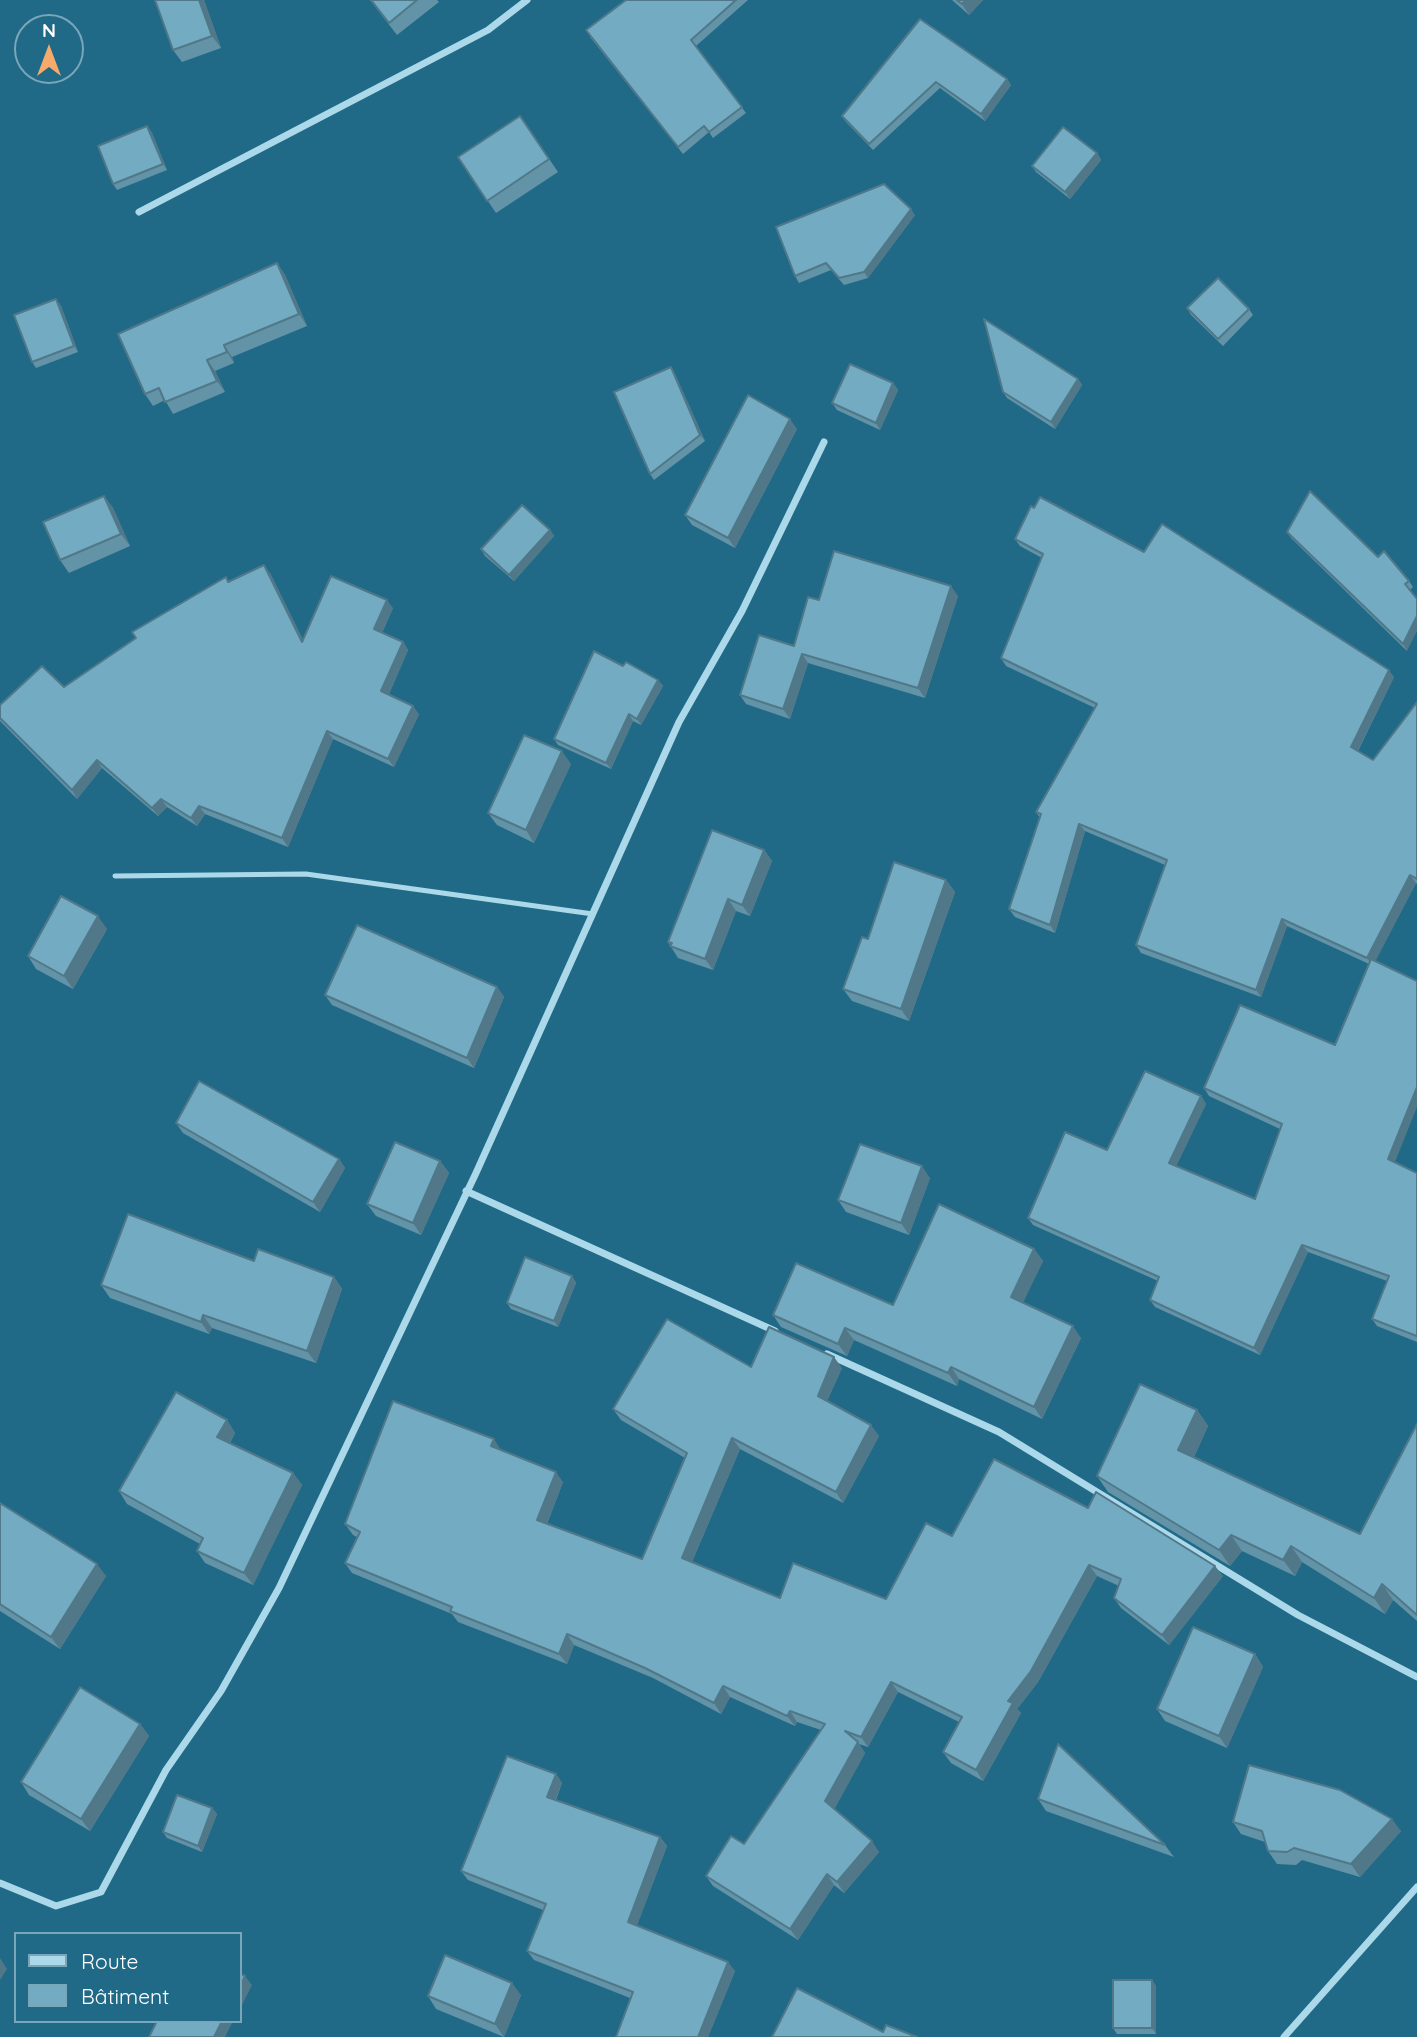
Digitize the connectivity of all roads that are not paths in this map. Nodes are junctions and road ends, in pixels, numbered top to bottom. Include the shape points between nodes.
1 (527, 0) edge
2 (139, 212) dead end
3 (824, 442) dead end
4 (115, 876) dead end
5 (593, 914) junction
6 (466, 1191) junction
7 (783, 1334) edge
8 (821, 1352) edge
9 (1417, 1677) edge
10 (0, 1883) edge
11 (1417, 1887) edge
12 (1284, 2037) edge

1 - 2 street via 488,30
3 - 5 street via 742,611 679,722
4 - 5 lane via 306,874
5 - 6 street
6 - 7 street
6 - 10 street via 279,1588 221,1691 166,1770 101,1892 55,1906
8 - 9 street via 999,1432 1298,1615
11 - 12 street

